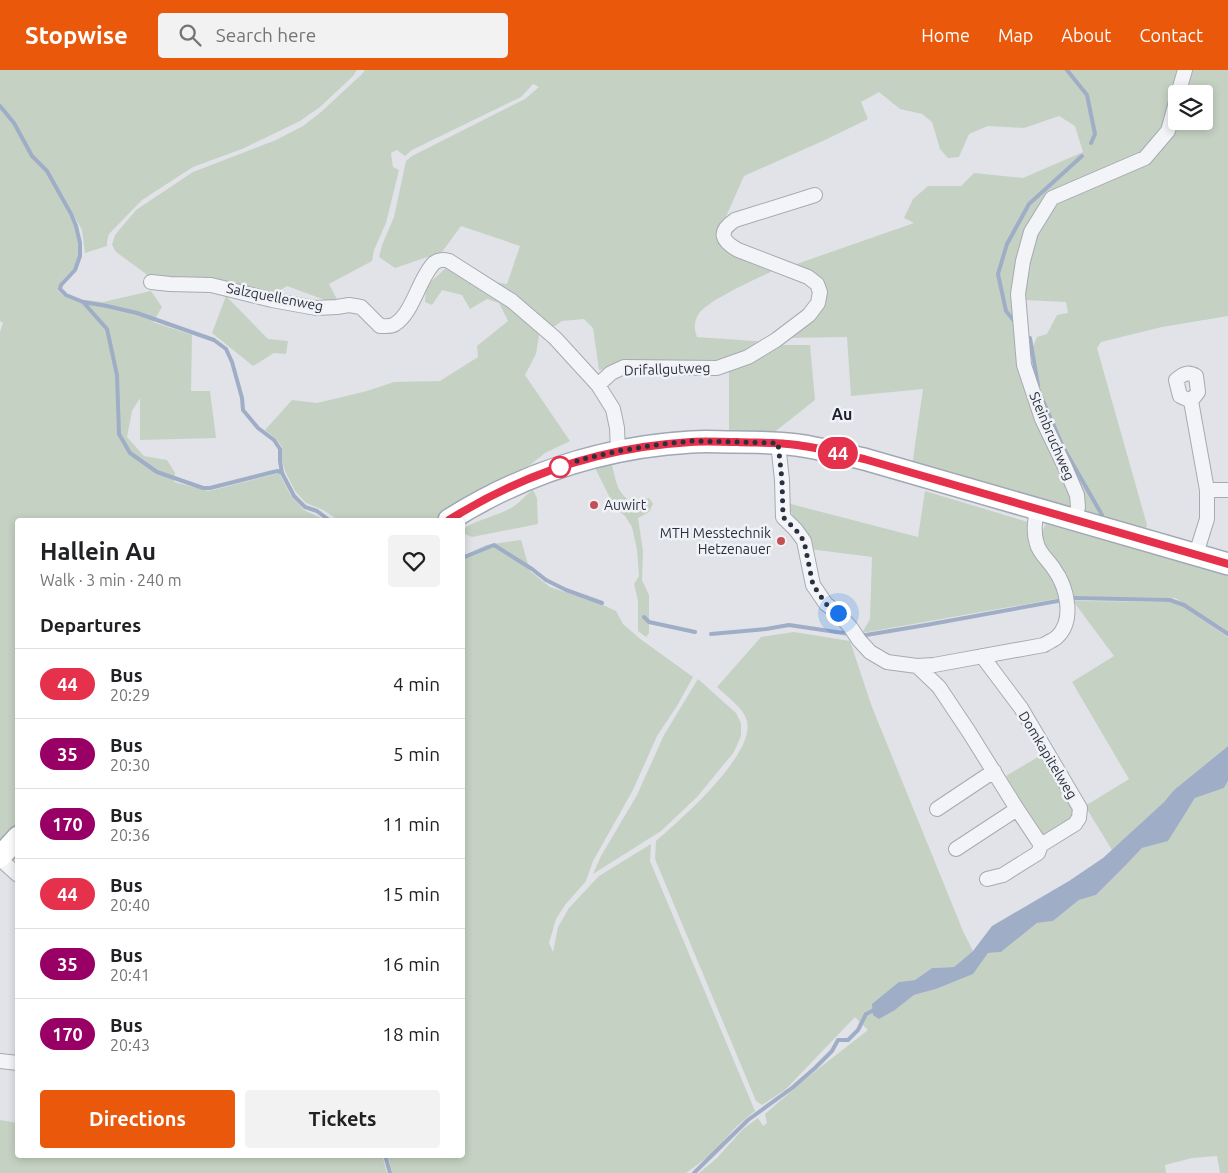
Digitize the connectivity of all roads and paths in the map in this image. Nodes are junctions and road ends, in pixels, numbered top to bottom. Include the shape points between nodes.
1 (1185, 70) edge
2 (1181, 85) edge
3 (1168, 130) edge
4 (815, 195) dead end
5 (151, 282) dead end
6 (598, 385) junction
7 (1191, 401) dead end
8 (778, 443) junction
9 (618, 451) junction
10 (1207, 490) junction
11 (1228, 490) edge
12 (1037, 509) junction
13 (1076, 514) junction
14 (453, 518) edge
15 (1198, 547) junction
16 (1228, 564) edge
17 (982, 656) junction
18 (917, 666) junction
19 (994, 771) junction
20 (937, 809) dead end
21 (1017, 809) junction
22 (15, 840) edge
23 (1042, 845) junction
24 (956, 849) dead end
25 (0, 858) edge
26 (15, 872) edge
27 (987, 879) dead end
28 (0, 1061) edge
29 (15, 1063) edge

1 - 2 street
3 - 13 street, Steinbruchweg via 1145,158 1052,198 1031,232 1023,261 1018,294 1024,365 1042,419 1072,482
4 - 6 street, Drifallgutweg via 735,220 723,232 729,245 738,250 808,276 817,284 820,292 818,303 809,315 748,357 717,368 624,367
5 - 6 street, Salzquellenweg via 212,285 316,308 361,307 380,326 394,325 405,316 435,262 444,259 512,301 555,338
6 - 9 street, Salzquellenweg via 613,409
7 - 10 street
8 - 9 main road via 693,441
8 - 12 main road via 864,459
8 - 18 street via 783,517 804,541 813,585 870,652 887,662
9 - 14 main road via 583,459 533,477
10 - 11 street
10 - 15 street via 1207,519
12 - 13 main road
12 - 17 street via 1034,531 1037,546 1055,570 1066,600 1064,629 1044,645
13 - 15 main road
15 - 16 main road
17 - 18 street
17 - 23 street, Domkapitelweg via 1021,708 1080,808 1080,818 1075,824
18 - 19 street via 939,687
19 - 20 street
19 - 21 street
21 - 23 street
21 - 24 street
22 - 25 main road
23 - 27 street, Domkapitelweg via 1038,853 1003,874
25 - 26 street
28 - 29 street

